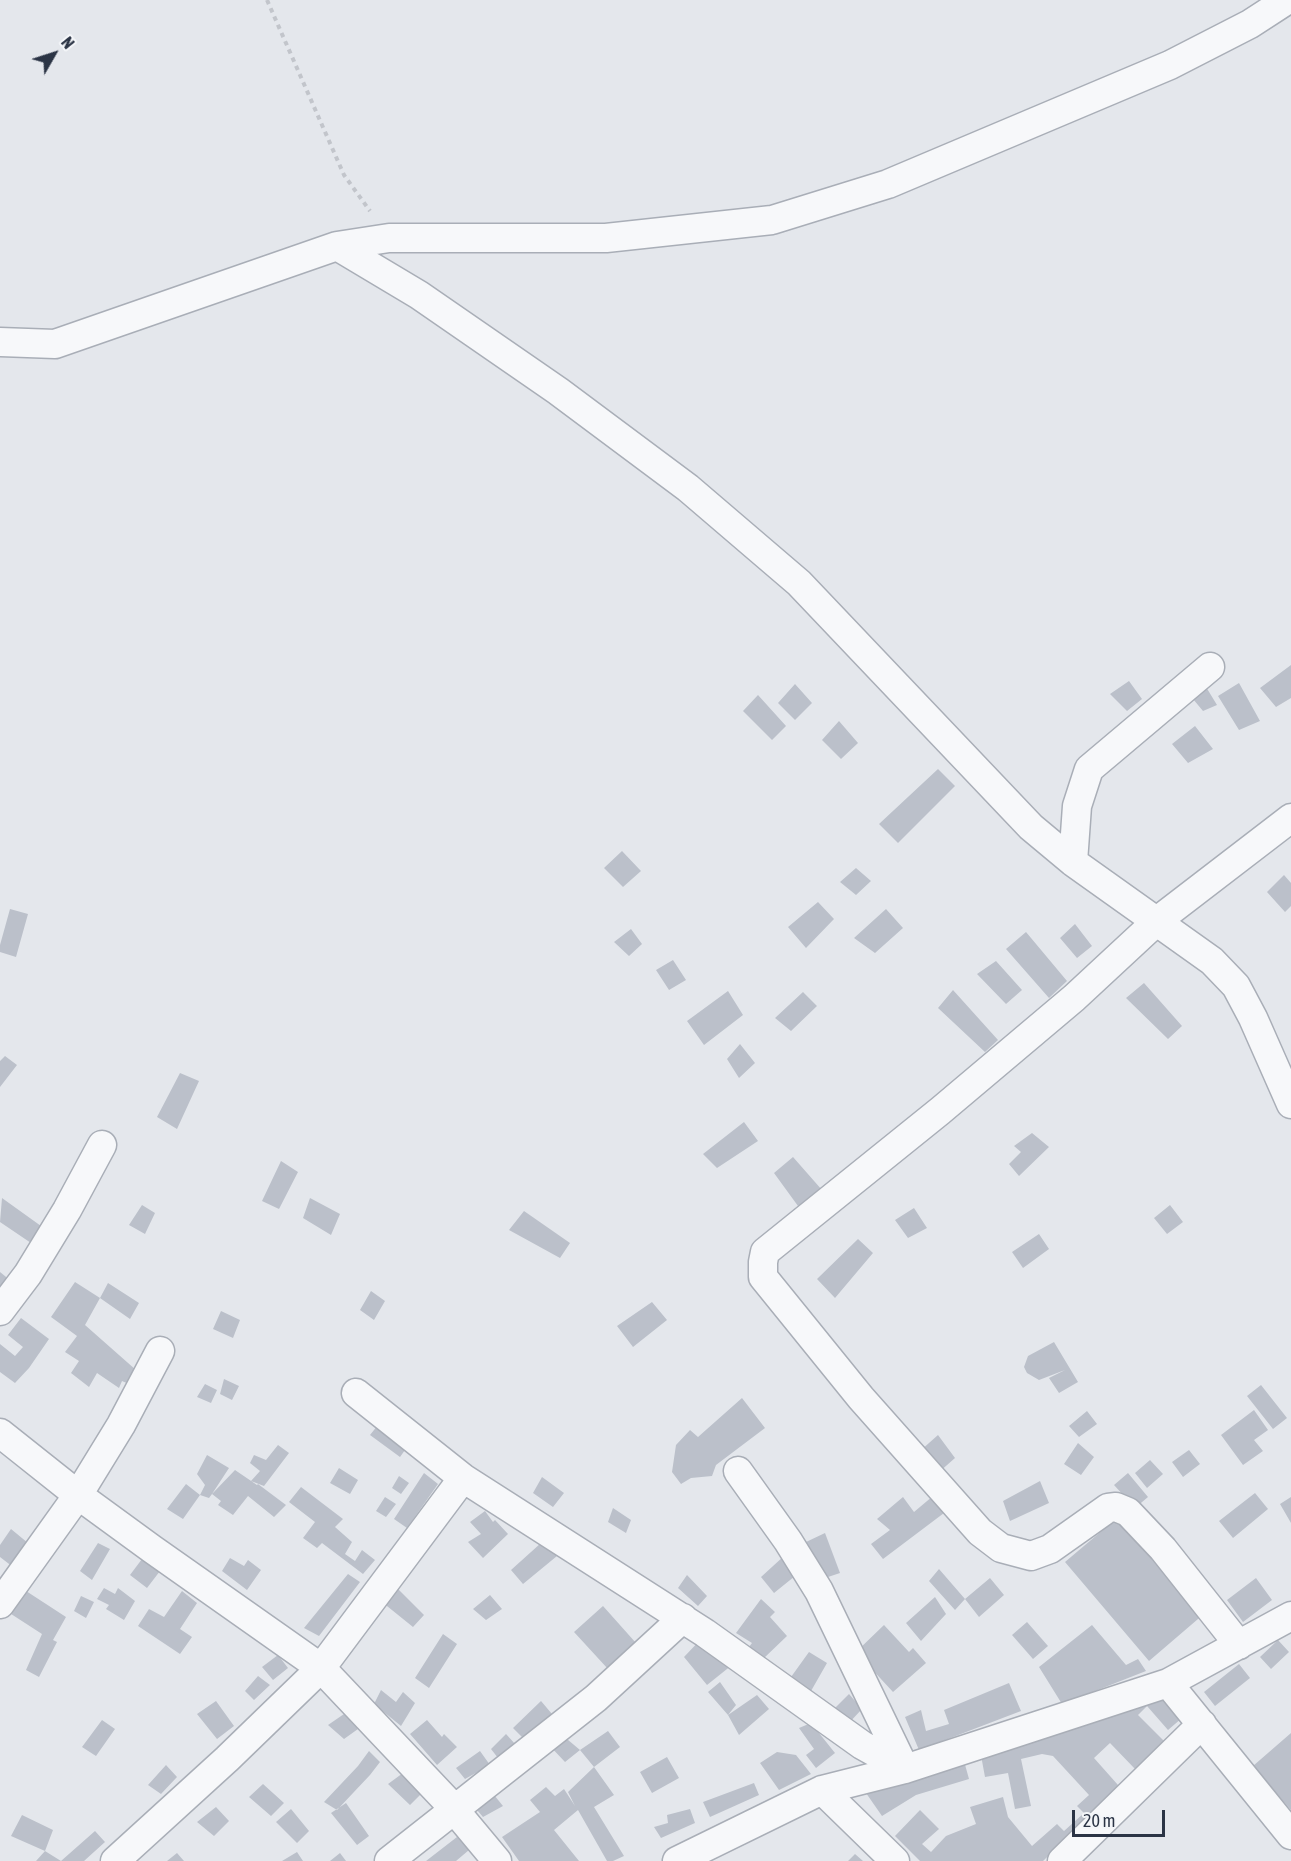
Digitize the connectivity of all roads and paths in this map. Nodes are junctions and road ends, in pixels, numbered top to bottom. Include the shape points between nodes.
1 (267, 0) edge
2 (1287, 0) edge
3 (389, 238) junction
4 (337, 246) junction
5 (0, 342) edge
6 (1210, 667) dead end
7 (1291, 818) edge
8 (1073, 862) junction
9 (1157, 921) junction
10 (1291, 1104) edge
11 (102, 1145) dead end
12 (0, 1311) edge
13 (160, 1351) dead end
14 (356, 1393) dead end
15 (0, 1433) edge
16 (738, 1471) dead end
17 (463, 1478) junction
18 (78, 1495) junction
19 (0, 1604) edge
20 (1291, 1616) edge
21 (682, 1618) junction
22 (1239, 1645) junction
23 (321, 1668) junction
24 (1168, 1683) junction
25 (1202, 1724) junction
26 (904, 1769) junction
27 (822, 1790) junction
28 (454, 1810) junction
29 (1291, 1835) edge
30 (115, 1861) edge
31 (389, 1861) edge
32 (497, 1861) edge
33 (676, 1861) edge
34 (895, 1861) edge
35 (1062, 1861) edge

1 - 3 path via 344,175
2 - 3 street via 1250,24 1148,74 888,184 772,220 606,238
3 - 4 street
4 - 5 street via 56,344
4 - 8 street via 419,294 688,488 799,583 1031,827
6 - 8 street via 1089,769 1077,806
7 - 9 street
8 - 9 street
9 - 10 street via 1212,961 1236,986
9 - 22 street via 940,1111 765,1252 763,1278 861,1398 962,1513 994,1543 1032,1556 1050,1549 1108,1508 1122,1509 1163,1549
11 - 12 street via 28,1274
13 - 18 street
14 - 17 street
15 - 18 street
16 - 26 street via 819,1591
17 - 21 street
17 - 23 street
18 - 19 street
18 - 23 street
20 - 22 street
21 - 26 street via 862,1745
21 - 28 street via 596,1698
22 - 24 street
23 - 28 street
23 - 30 street
24 - 25 street
24 - 26 street
25 - 29 street
25 - 35 street
26 - 27 street
27 - 33 street
27 - 34 street
28 - 31 street
28 - 32 street

